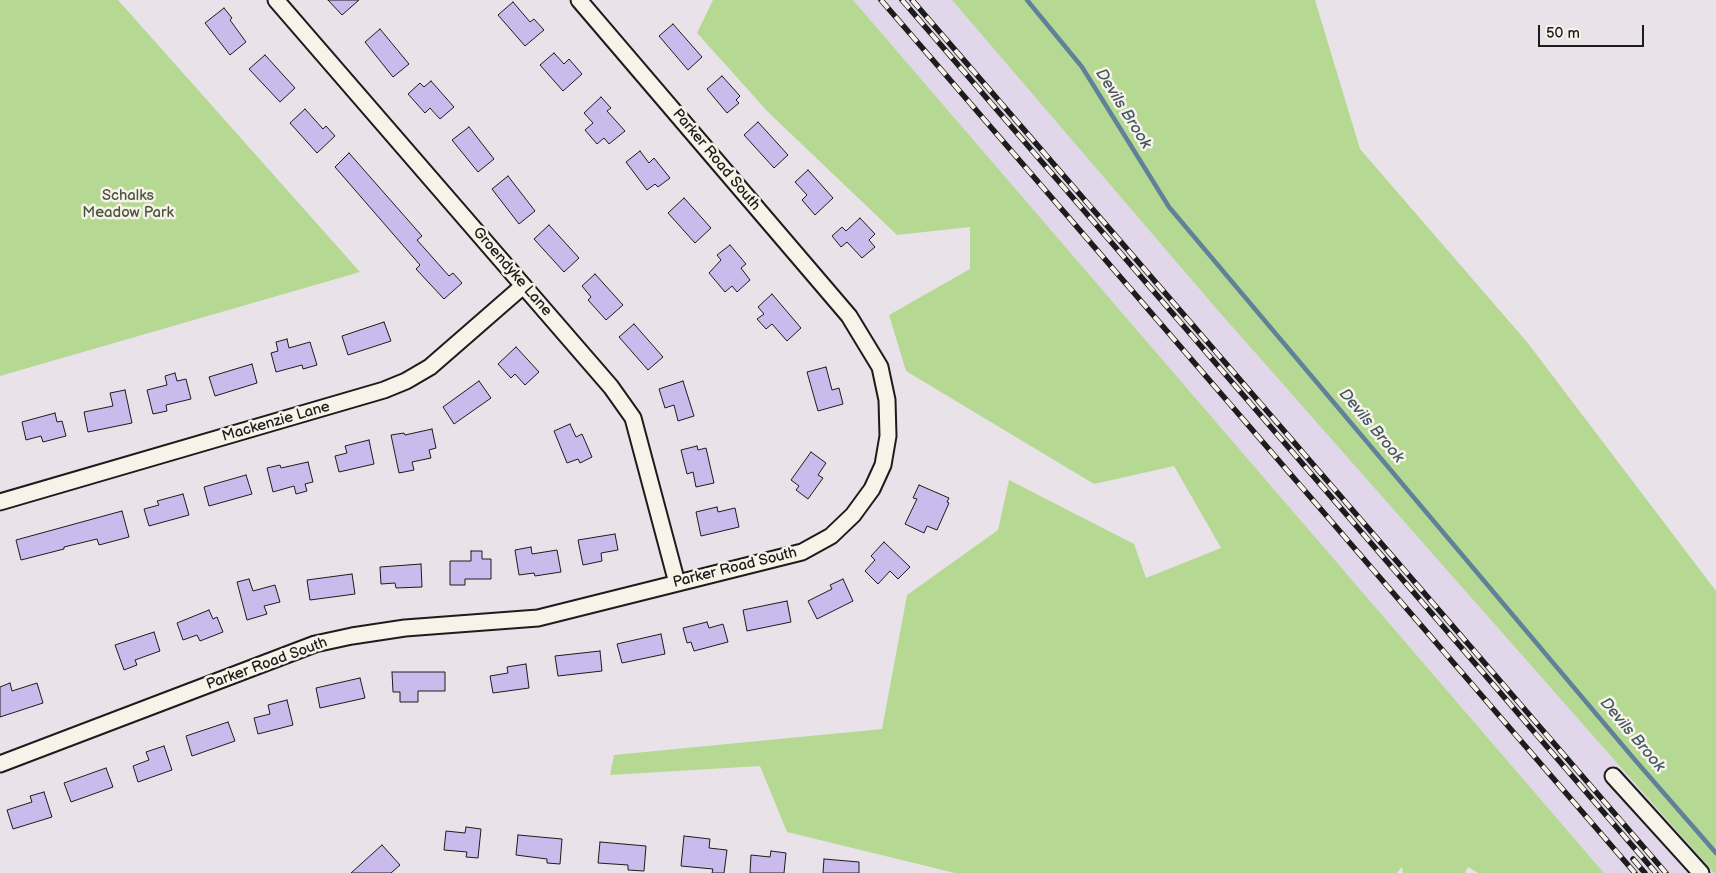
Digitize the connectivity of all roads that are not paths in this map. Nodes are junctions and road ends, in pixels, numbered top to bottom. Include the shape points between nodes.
1 (276, 0) edge
2 (580, 0) edge
3 (524, 286) junction
4 (0, 502) edge
5 (677, 583) junction
6 (0, 764) edge
7 (1613, 776) dead end
8 (1701, 873) edge

1 - 3 street, Groendyke Lane
2 - 5 street, Parker Road South via 849,316 880,368 887,400 888,436 883,465 872,489 853,515 831,536 802,552
3 - 4 street, Mackenzie Lane via 430,367 384,390
3 - 5 street, Groendyke Lane via 611,387 633,418
5 - 6 street, Parker Road South via 538,618 405,628 315,644
7 - 8 street

